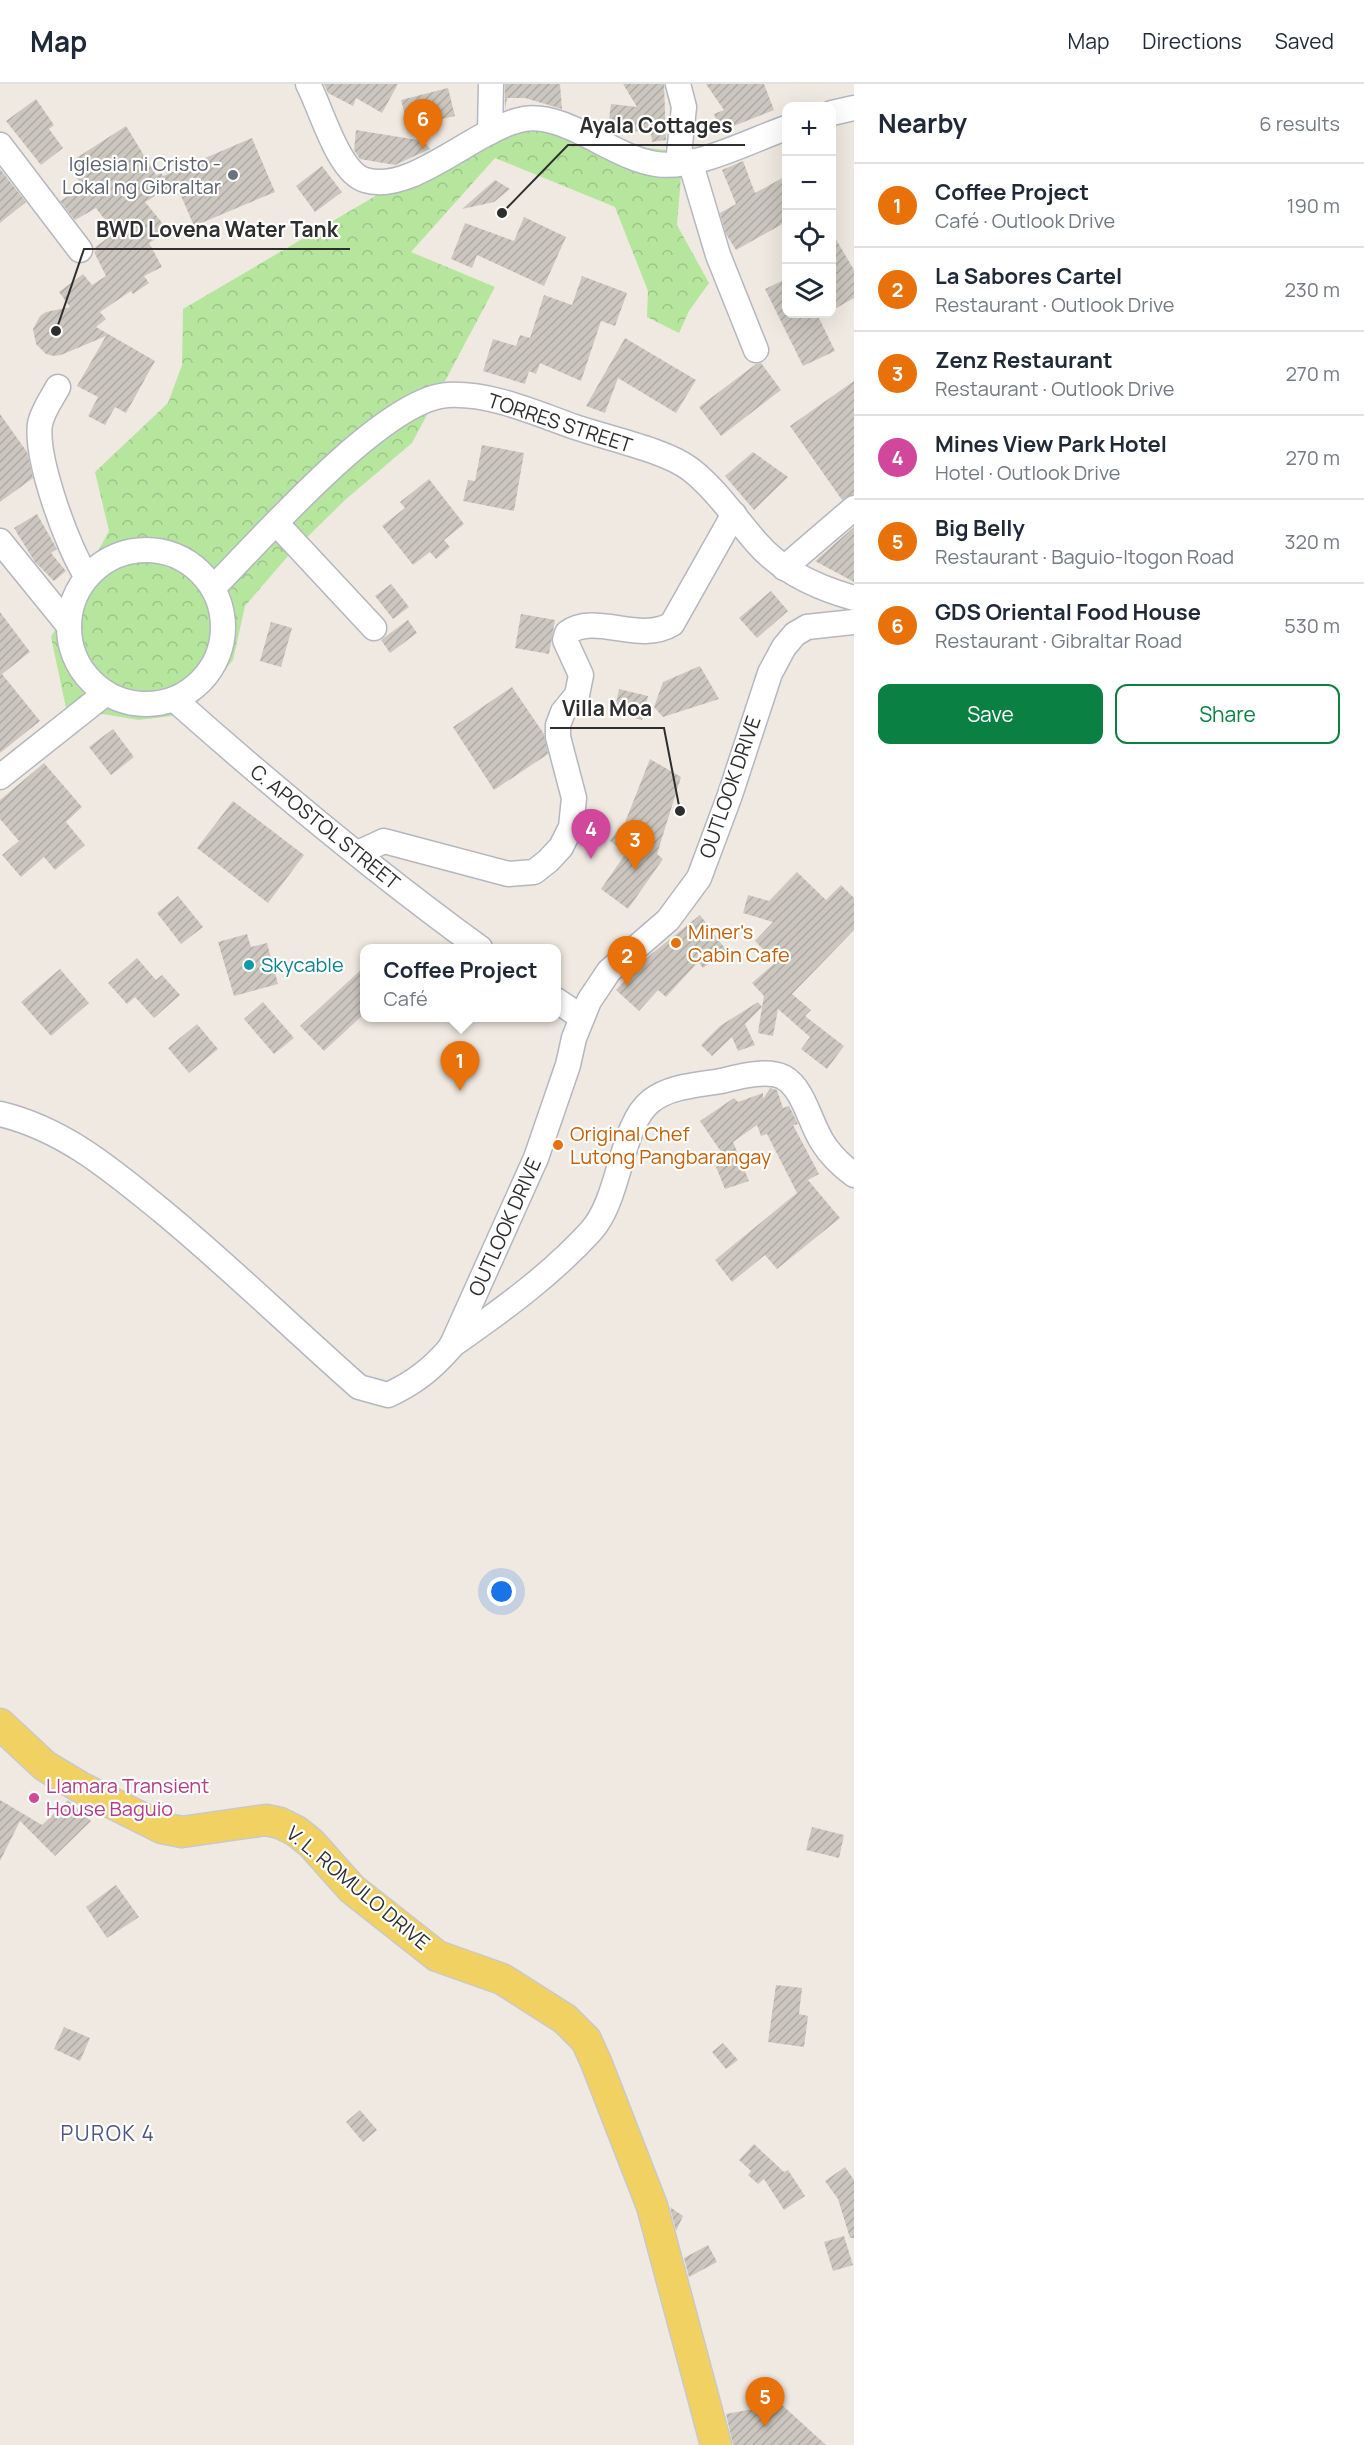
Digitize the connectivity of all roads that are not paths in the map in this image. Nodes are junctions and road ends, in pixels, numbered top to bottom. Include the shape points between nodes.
1 (308, 84) edge
2 (491, 84) edge
3 (678, 84) edge
4 (854, 108) edge
5 (836, 112) edge
6 (782, 129) edge
7 (490, 132) junction
8 (0, 145) edge
9 (684, 163) junction
10 (80, 250) dead end
11 (756, 351) dead end
12 (58, 387) dead end
13 (854, 508) edge
14 (734, 514) junction
15 (278, 524) junction
16 (0, 541) edge
17 (784, 567) junction
18 (87, 577) junction
19 (213, 588) junction
20 (854, 598) edge
21 (854, 622) edge
22 (69, 626) junction
23 (374, 628) dead end
24 (106, 693) junction
25 (175, 699) junction
26 (0, 777) edge
27 (358, 853) junction
28 (475, 944) edge
29 (561, 1003) edge
30 (581, 1017) junction
31 (0, 1114) edge
32 (854, 1175) edge
33 (451, 1347) junction
34 (0, 1724) edge
35 (716, 2445) edge

1 - 7 street via 340,155 363,180 394,181
2 - 7 street
3 - 9 street via 684,107
4 - 5 street
6 - 9 street
7 - 9 street via 523,120 545,119 637,159 654,164
8 - 10 street
9 - 11 street
12 - 18 street via 41,422 40,437 62,523 75,560
13 - 17 street
14 - 15 street, TORRES STREET via 680,463 504,402 446,395 408,410 373,432
14 - 17 street, TORRES STREET via 759,545
14 - 27 street via 672,624 660,632 584,625 567,633 565,639 581,675 577,695 558,725 558,737 574,798 571,827 548,861 534,872 508,874 384,841
15 - 19 street, TORRES STREET
15 - 23 street
16 - 22 street
17 - 20 street, TORRES STREET via 810,582
18 - 19 street via 110,558 138,550 167,553 194,566
18 - 22 street via 78,592
19 - 25 street via 224,620 220,653 202,681
21 - 30 street, OUTLOOK DRIVE via 807,627 784,646 770,673 699,878 668,920 609,971
22 - 24 street via 74,652 87,676
24 - 25 street via 128,702 152,704
24 - 26 street
25 - 27 street, C. APOSTOL STREET via 254,770
27 - 28 street, C. APOSTOL STREET
29 - 30 street
30 - 33 street, OUTLOOK DRIVE via 536,1158
31 - 33 street, OUTLOOK DRIVE via 55,1133 123,1179 208,1249 359,1387 388,1395 418,1380
32 - 33 street via 831,1155 793,1086 783,1077 743,1076 675,1089 650,1102 635,1124 611,1198 593,1229 546,1275
34 - 35 main road, V. L. ROMULO DRIVE via 45,1766 162,1828 182,1832 266,1820 296,1831 352,1889 437,1956 502,1979 565,2019 586,2040 652,2206

